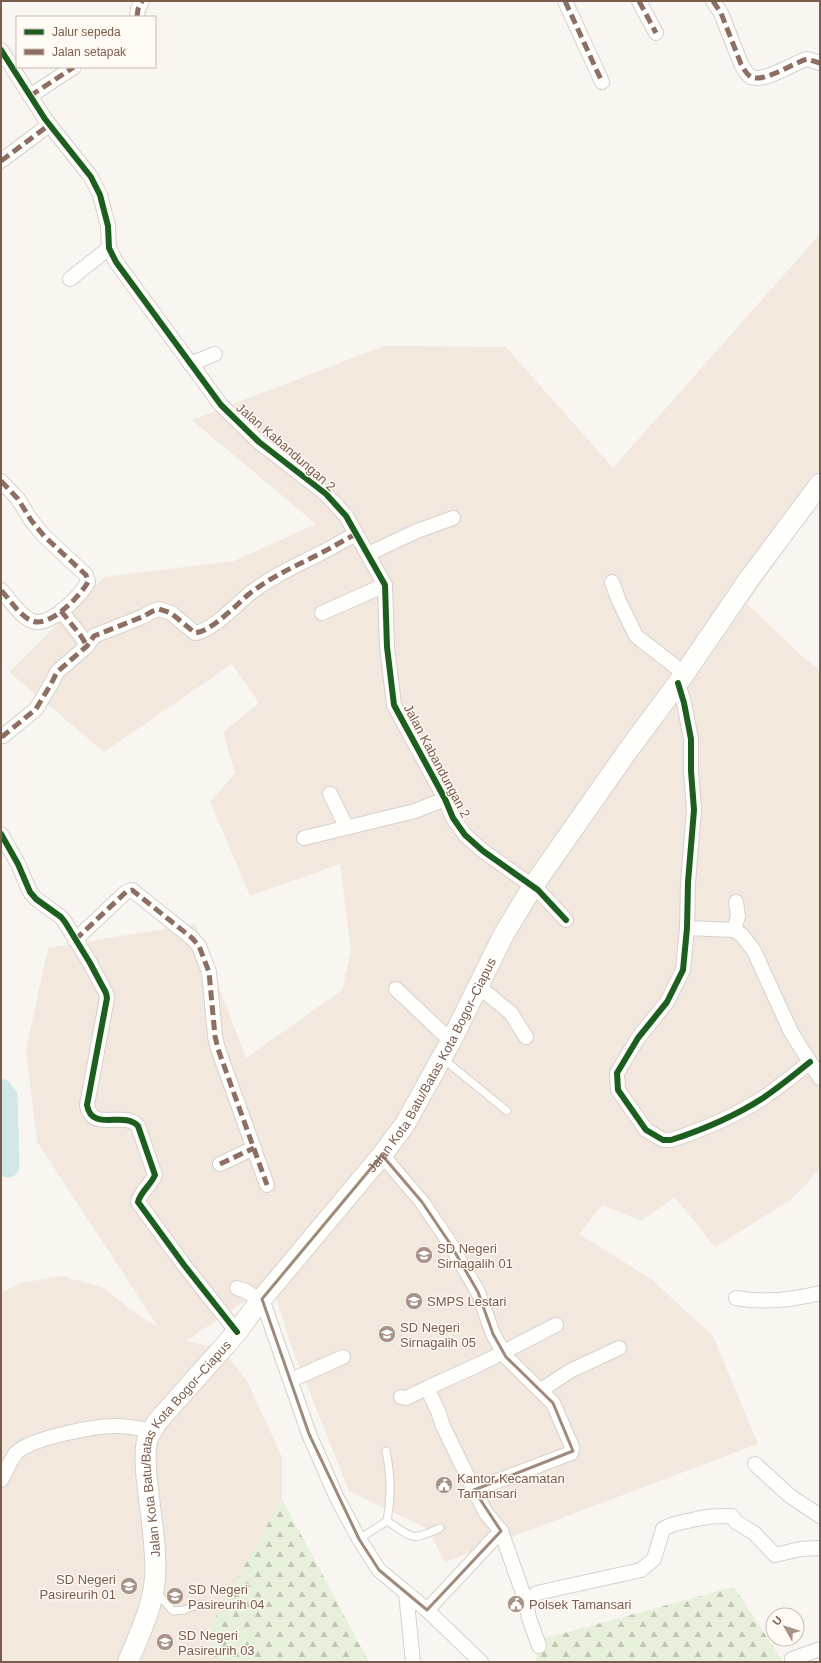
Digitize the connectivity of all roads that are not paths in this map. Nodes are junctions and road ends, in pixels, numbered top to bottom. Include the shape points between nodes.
1 (142, 1) edge
2 (565, 1) edge
3 (639, 1) edge
4 (713, 1) edge
5 (137, 16) edge
6 (656, 32) dead end
7 (1, 50) edge
8 (820, 63) edge
9 (72, 68) edge
10 (602, 82) dead end
11 (30, 96) junction
12 (49, 124) junction
13 (1, 161) edge
14 (109, 248) junction
15 (70, 279) dead end
16 (215, 354) dead end
17 (190, 364) junction
18 (1, 481) edge
19 (820, 484) edge
20 (454, 518) dead end
21 (356, 534) junction
22 (368, 554) junction
23 (612, 582) dead end
24 (385, 585) junction
25 (1, 590) edge
26 (61, 611) junction
27 (322, 613) dead end
28 (87, 646) junction
29 (682, 678) junction
30 (2, 736) edge
31 (330, 794) dead end
32 (445, 799) junction
33 (346, 826) junction
34 (1, 834) edge
35 (304, 838) dead end
36 (532, 886) junction
37 (736, 902) dead end
38 (566, 920) dead end
39 (687, 928) junction
40 (734, 930) junction
41 (75, 940) junction
42 (478, 986) junction
43 (396, 989) dead end
44 (526, 1037) dead end
45 (447, 1049) junction
46 (810, 1062) junction
47 (820, 1078) edge
48 (507, 1111) dead end
49 (254, 1148) junction
50 (382, 1155) junction
51 (220, 1164) dead end
52 (267, 1185) dead end
53 (237, 1288) dead end
54 (820, 1293) edge
55 (736, 1298) dead end
56 (261, 1300) junction
57 (556, 1325) dead end
58 (237, 1332) junction
59 (619, 1348) dead end
60 (503, 1352) junction
61 (342, 1357) dead end
62 (291, 1380) junction
63 (427, 1388) junction
64 (541, 1390) junction
65 (401, 1396) dead end
66 (152, 1431) junction
67 (386, 1451) dead end
68 (755, 1464) dead end
69 (1, 1480) edge
70 (474, 1490) junction
71 (820, 1516) edge
72 (387, 1521) junction
73 (440, 1528) dead end
74 (501, 1531) junction
75 (359, 1538) junction
76 (820, 1548) edge
77 (154, 1590) junction
78 (406, 1593) junction
79 (526, 1602) junction
80 (199, 1604) dead end
81 (427, 1610) junction
82 (539, 1646) dead end
83 (820, 1649) edge
84 (792, 1659) dead end
85 (128, 1662) edge
86 (412, 1662) edge
87 (481, 1662) edge

1 - 5 street
2 - 10 street
3 - 6 street
4 - 8 street via 721,13 745,72 751,77 765,77 807,59
7 - 11 street, Jalan Kabandungan 2
9 - 11 street
11 - 12 street, Jalan Kabandungan 2
12 - 13 street
12 - 14 street, Jalan Kabandungan 2 via 91,178 100,195 108,226
14 - 15 street
14 - 17 street, Jalan Kabandungan 2 via 126,276
16 - 17 street
17 - 21 street, Jalan Kabandungan 2 via 221,405 259,442 326,494 346,516
18 - 26 street via 18,499 44,536 86,575 88,582 84,589
19 - 29 main road, Jalan Kota Batu/Batas Kota Bogor–Ciapus via 747,582
20 - 22 street via 417,530
21 - 22 street, Jalan Kabandungan 2
21 - 28 street via 276,575 200,632 195,633 171,613 159,609 94,636
22 - 24 street, Jalan Kabandungan 2
23 - 29 street via 634,633
24 - 27 street
24 - 32 street, Jalan Kabandungan 2 via 387,647 394,705
25 - 26 street via 25,617 34,622 48,620
26 - 28 street
28 - 30 street via 57,672 36,709
29 - 36 main road, Jalan Kota Batu/Batas Kota Bogor–Ciapus
29 - 39 street via 691,739 694,810
31 - 33 street
32 - 33 street via 415,811
32 - 36 street, Jalan Kabandungan 2 via 453,818 465,835 482,851
33 - 35 street
34 - 41 street via 30,892 61,917
36 - 38 street, Jalan Kabandungan 2
36 - 42 main road, Jalan Kota Batu/Batas Kota Bogor–Ciapus
37 - 40 street via 738,916
39 - 40 street
39 - 46 street via 683,970 667,1002 638,1038 617,1073 618,1090 646,1130 663,1140 678,1138 762,1099
40 - 46 street via 742,935 754,951 791,1032
41 - 49 street via 126,892 132,890 197,943 209,972 218,1049
41 - 58 street via 90,963 107,998 87,1105 90,1114 99,1120 129,1120 138,1126 155,1175 138,1202
42 - 44 street via 510,1013
42 - 45 main road, Jalan Kota Batu/Batas Kota Bogor–Ciapus
43 - 45 street
45 - 48 lane
45 - 50 main road, Jalan Kota Batu/Batas Kota Bogor–Ciapus via 405,1124
46 - 47 street
49 - 51 street
49 - 52 street
50 - 56 main road, Jalan Kota Batu/Batas Kota Bogor–Ciapus
50 - 60 street via 422,1202 449,1242 478,1292 493,1334
53 - 56 street
54 - 55 street via 772,1301 755,1302
56 - 58 main road, Jalan Kota Batu/Batas Kota Bogor–Ciapus
56 - 62 street
57 - 60 street
58 - 66 main road, Jalan Kota Batu/Batas Kota Bogor–Ciapus
59 - 64 street via 570,1371
60 - 63 street
60 - 64 street via 522,1374
61 - 62 street
62 - 75 street via 309,1434 336,1496
63 - 65 street via 406,1398
63 - 70 street
64 - 70 street via 553,1403 572,1452
66 - 69 street via 118,1426 73,1430 24,1447 16,1454
66 - 77 main road, Jalan Kota Batu/Batas Kota Bogor–Ciapus via 146,1450 146,1476 156,1555
67 - 72 lane via 391,1484
68 - 71 street via 790,1496
70 - 74 street via 486,1513
72 - 73 lane via 417,1538
72 - 75 lane
74 - 79 street
74 - 81 street
75 - 78 street via 379,1570
76 - 79 street via 800,1549 775,1555 754,1533 736,1522 732,1516 701,1517 673,1523 662,1529 654,1559 641,1570 537,1593
77 - 80 lane via 173,1611
77 - 85 main road, Jalan Kota Batu/Batas Kota Bogor–Ciapus via 144,1624
78 - 81 street
78 - 86 street
79 - 82 street
81 - 87 street
83 - 84 street

